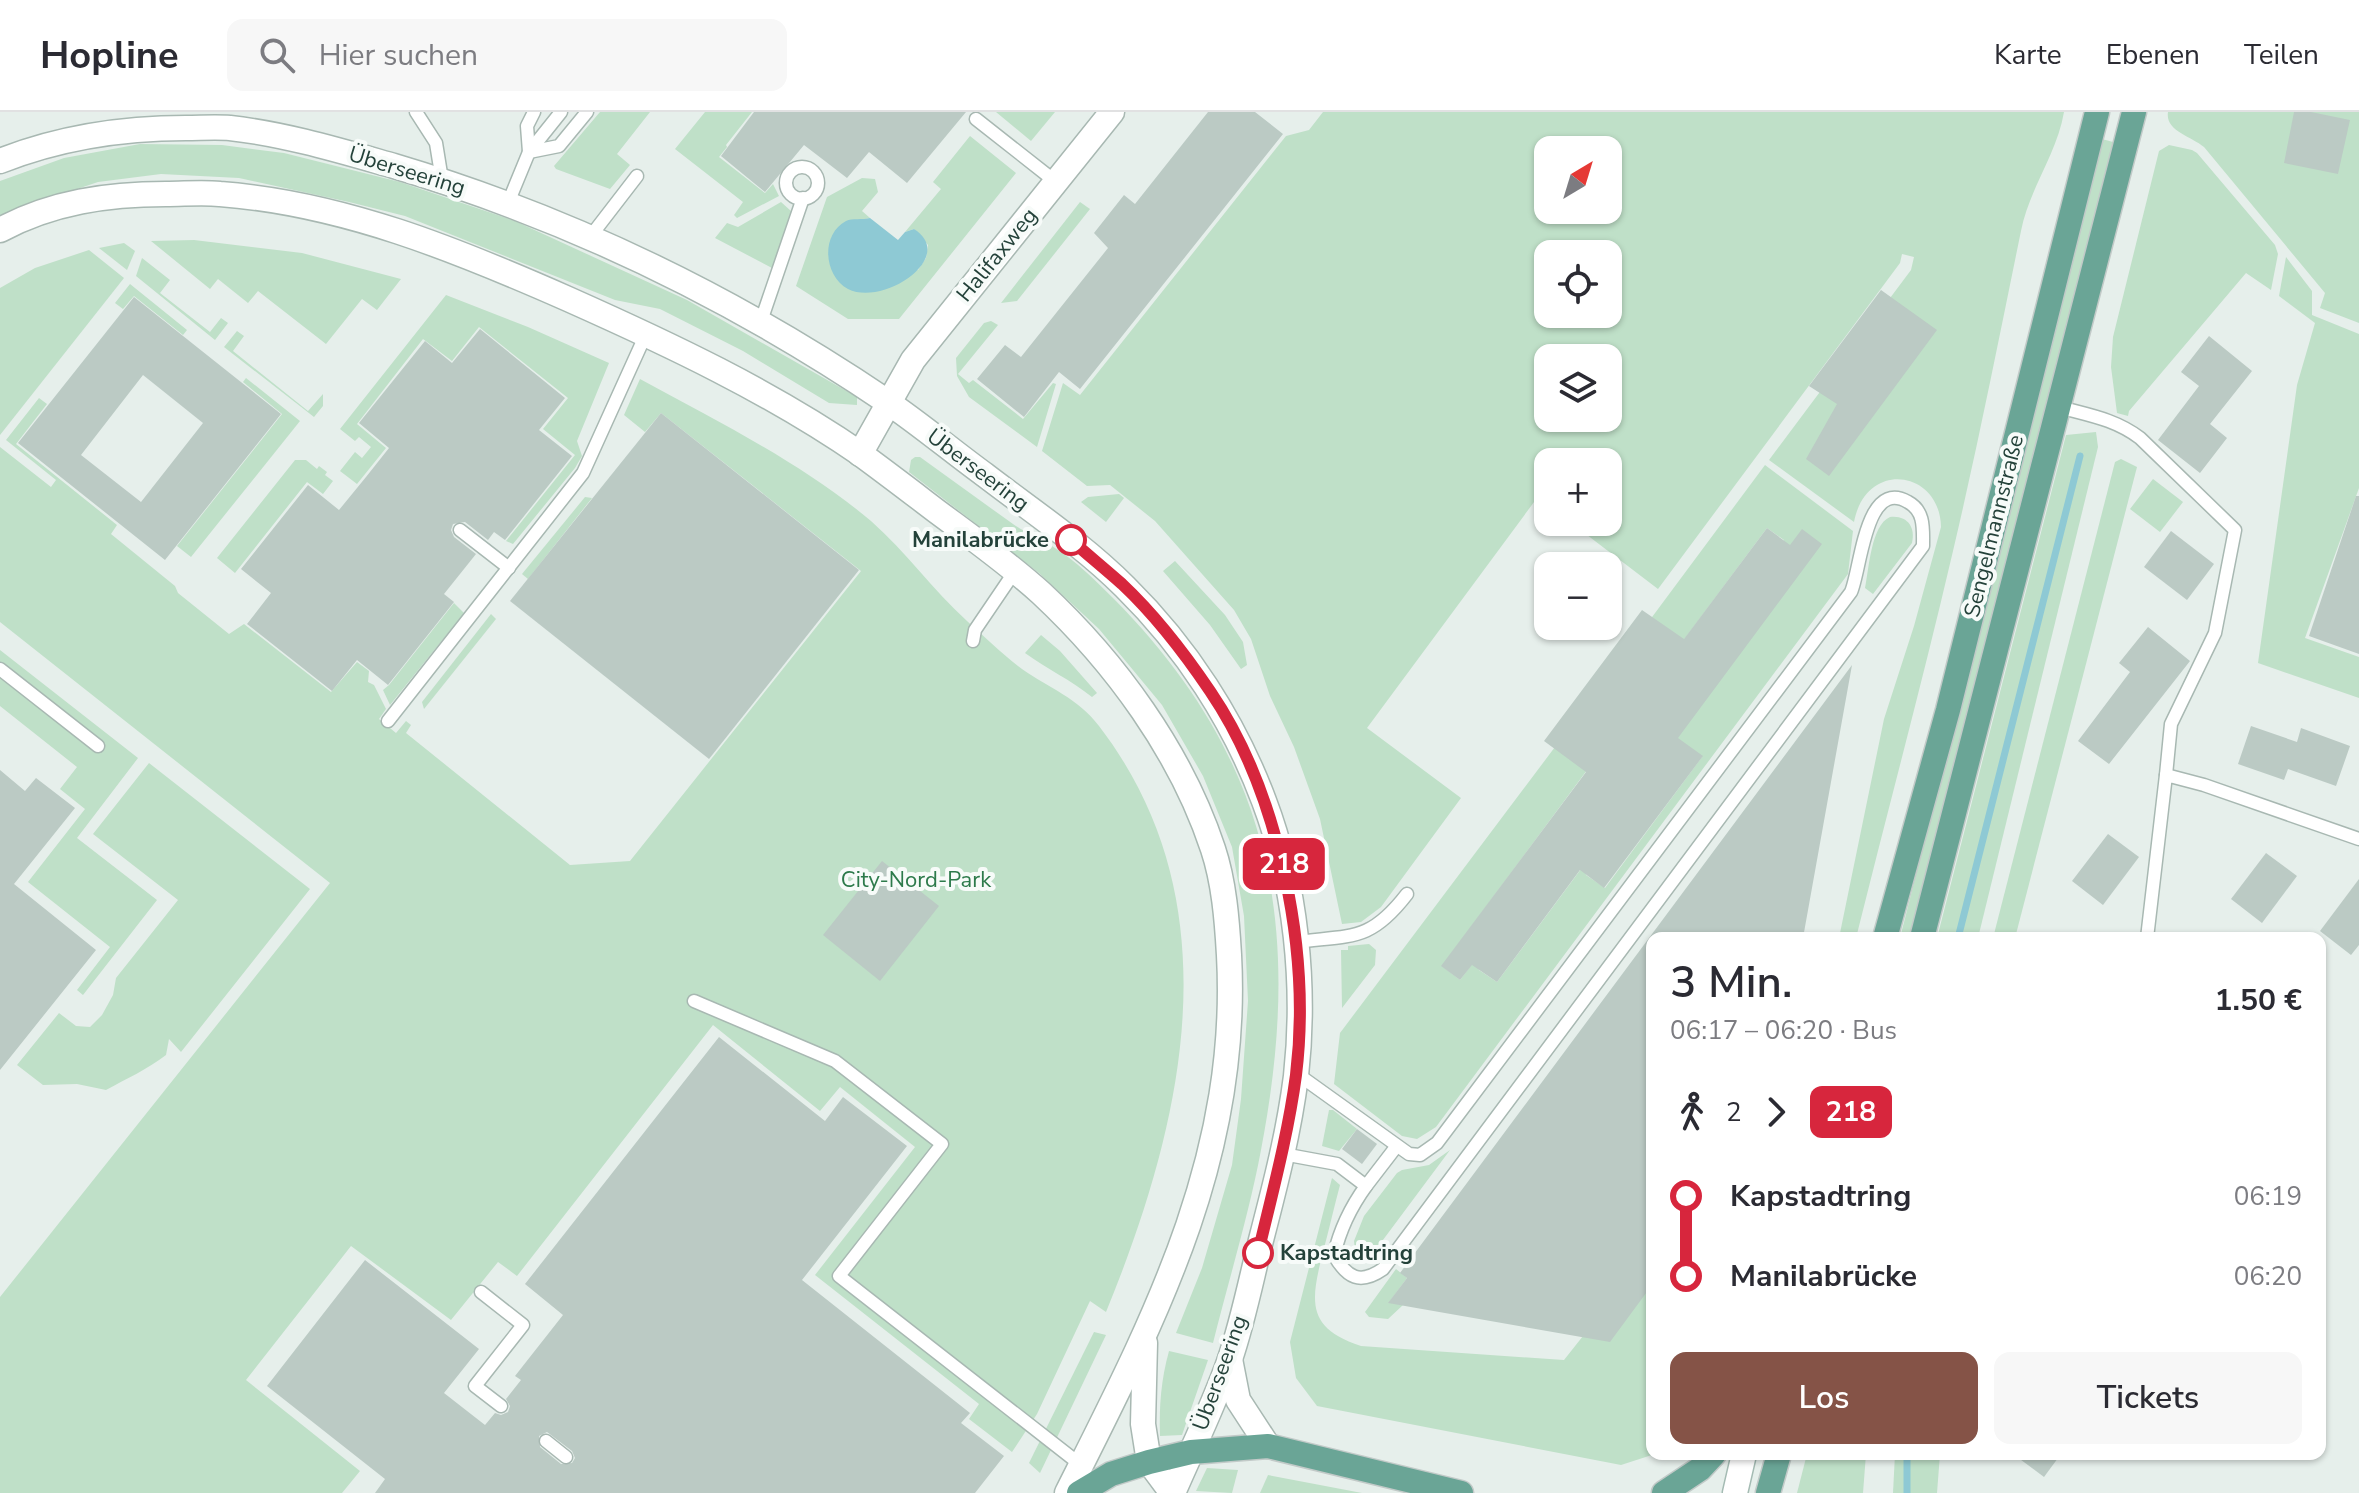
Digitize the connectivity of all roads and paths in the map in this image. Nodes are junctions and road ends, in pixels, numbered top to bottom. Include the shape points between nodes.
1 (416, 112) edge
2 (534, 112) edge
3 (561, 112) edge
4 (587, 112) edge
5 (1112, 112) edge
6 (2097, 112) edge
7 (2134, 112) edge
8 (976, 119) dead end
9 (230, 120) edge
10 (529, 152) junction
11 (4, 153) edge
12 (637, 176) dead end
13 (442, 180) junction
14 (1056, 182) junction
15 (803, 198) dead end
16 (508, 203) junction
17 (0, 230) edge
18 (590, 237) junction
19 (760, 324) junction
20 (646, 334) junction
21 (888, 402) junction
22 (2059, 407) junction
23 (860, 454) junction
24 (460, 530) dead end
25 (509, 568) junction
26 (1015, 571) junction
27 (973, 641) dead end
28 (0, 669) edge
29 (388, 721) dead end
30 (98, 746) dead end
31 (2166, 775) junction
32 (2359, 839) edge
33 (1407, 894) dead end
34 (1887, 932) edge
35 (1924, 932) edge
36 (2148, 932) edge
37 (1296, 942) junction
38 (694, 1001) dead end
39 (1296, 1073) junction
40 (1396, 1147) junction
41 (1283, 1154) junction
42 (1366, 1186) junction
43 (481, 1292) dead end
44 (1145, 1337) junction
45 (1230, 1359) junction
46 (501, 1406) dead end
47 (546, 1441) dead end
48 (1268, 1446) junction
49 (1191, 1452) junction
50 (566, 1457) dead end
51 (1708, 1460) edge
52 (1743, 1460) edge
53 (1777, 1460) edge
54 (1149, 1462) junction
55 (1081, 1465) junction
56 (1067, 1493) edge
57 (1079, 1493) edge
58 (1173, 1493) edge
59 (1461, 1493) edge
60 (1664, 1493) edge
61 (1735, 1493) edge
62 (1768, 1493) edge

1 - 13 lane via 436,143
2 - 10 lane via 527,126
3 - 10 lane
4 - 10 lane via 559,146
5 - 14 street, Halifaxweg
6 - 34 main road, Sengelmannstraße via 1948,710
7 - 22 main road, Sengelmannstraße
8 - 14 lane
9 - 11 street, Überseering via 136,128
9 - 13 street, Überseering
10 - 16 lane
12 - 18 lane
13 - 16 street, Überseering
14 - 21 street, Halifaxweg via 913,360
15 - 19 lane
16 - 18 street, Überseering
17 - 20 street via 89,198 220,194 310,207 441,246
18 - 19 street, Überseering
19 - 21 street, Überseering
20 - 23 street via 758,392
20 - 25 lane via 583,473
21 - 23 street, Halifaxweg
21 - 37 street, Überseering via 1071,540 1124,586 1170,637 1212,693 1264,800 1283,861
22 - 31 lane via 2126,427 2235,530 2215,633 2171,724
22 - 35 main road, Sengelmannstraße
23 - 26 street
24 - 25 lane
25 - 29 lane
26 - 27 lane
26 - 44 street via 1084,638 1150,718 1188,786 1214,853 1227,925 1231,1004 1225,1087 1209,1162
28 - 30 lane
31 - 32 lane
31 - 36 lane
33 - 37 lane via 1376,927
37 - 39 street, Überseering
38 - 55 lane via 835,1061 942,1144 839,1276
39 - 40 lane
39 - 41 street, Überseering
40 - 42 lane
40 - 42 lane via 1420,1155 1437,1143 1851,592 1875,509 1897,498 1909,502 1919,512 1923,546 1389,1263 1361,1278 1341,1268 1334,1255 1340,1231
41 - 42 lane via 1337,1164
41 - 45 street, Überseering
43 - 46 lane via 523,1325 475,1386
44 - 54 street via 1143,1424
44 - 55 street
45 - 48 street via 1238,1400
45 - 49 street, Überseering
47 - 50 lane
48 - 49 main road
48 - 59 main road
49 - 54 main road
49 - 58 street, Überseering
51 - 60 main road
52 - 61 street
53 - 62 main road
54 - 57 main road via 1111,1474
54 - 58 street
55 - 56 street

